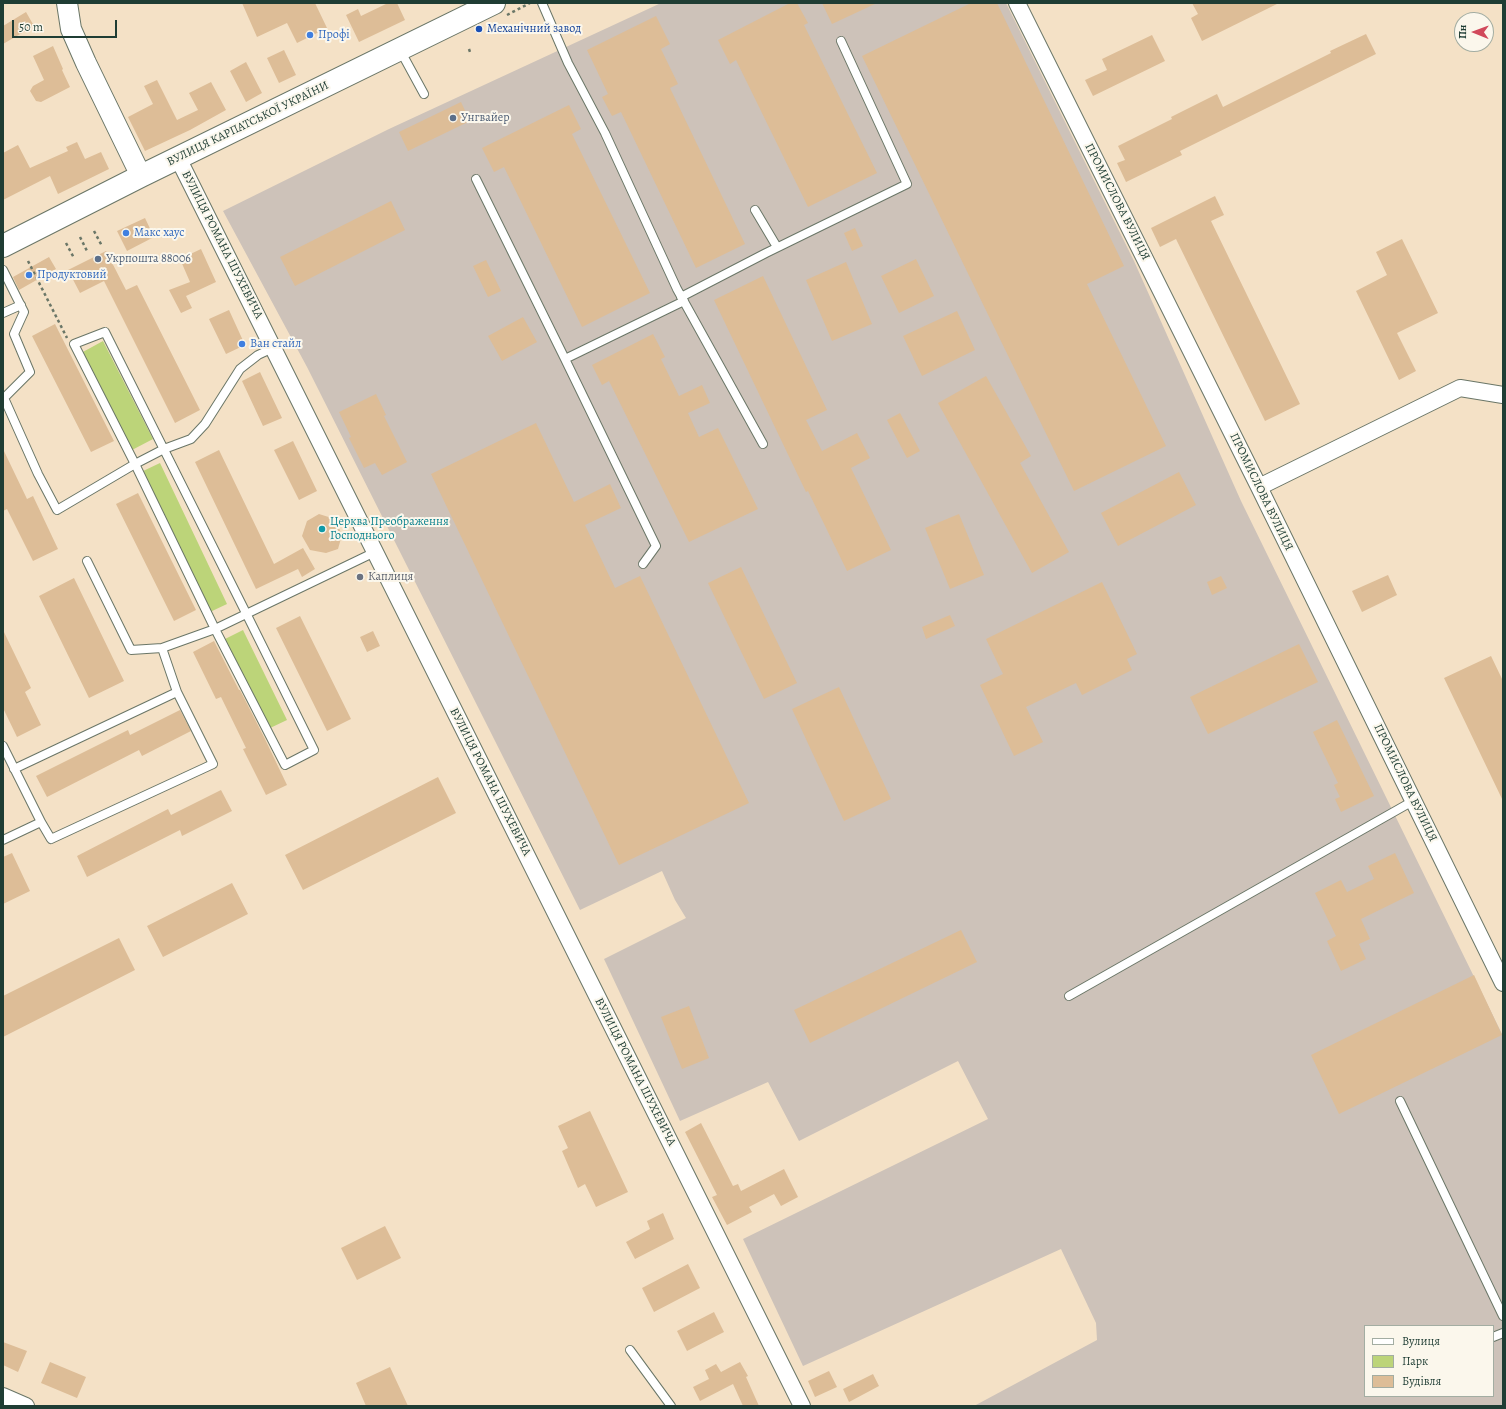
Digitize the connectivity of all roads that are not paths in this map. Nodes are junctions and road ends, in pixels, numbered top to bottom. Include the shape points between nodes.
1 (67, 3) edge
2 (542, 3) edge
3 (1017, 3) edge
4 (483, 5) edge
5 (841, 41) dead end
6 (400, 49) junction
7 (424, 94) dead end
8 (178, 158) junction
9 (141, 176) junction
10 (476, 179) dead end
11 (755, 210) dead end
12 (3, 246) edge
13 (777, 247) junction
14 (3, 270) edge
15 (682, 299) junction
16 (21, 305) junction
17 (3, 313) edge
18 (273, 348) junction
19 (565, 359) junction
20 (1503, 395) edge
21 (763, 444) dead end
22 (164, 450) junction
23 (135, 464) junction
24 (1259, 487) junction
25 (375, 552) junction
26 (87, 562) dead end
27 (643, 564) dead end
28 (246, 613) junction
29 (215, 629) junction
30 (162, 648) junction
31 (177, 692) junction
32 (3, 746) edge
33 (14, 769) junction
34 (1413, 800) junction
35 (41, 822) junction
36 (3, 840) edge
37 (1503, 983) edge
38 (1069, 996) dead end
39 (1400, 1102) dead end
40 (1503, 1316) edge
41 (1503, 1332) edge
42 (1494, 1337) edge
43 (630, 1350) dead end
44 (3, 1396) edge
45 (26, 1406) edge
46 (671, 1406) edge
47 (802, 1406) edge

1 - 9 street via 71,29
2 - 15 lane via 568,63 605,133
3 - 24 street, ПРОМИСЛОВА ВУЛИЦЯ
4 - 6 main road, ВУЛИЦЯ КАРПАТСЬКОЇ УКРАЇНИ
5 - 13 lane via 906,184
6 - 7 lane
6 - 8 main road, ВУЛИЦЯ КАРПАТСЬКОЇ УКРАЇНИ
8 - 9 main road, ВУЛИЦЯ КАРПАТСЬКОЇ УКРАЇНИ
8 - 18 street, ВУЛИЦЯ РОМАНА ШУХЕВИЧА
9 - 12 main road, ВУЛИЦЯ КАРПАТСЬКОЇ УКРАЇНИ
10 - 19 lane
11 - 13 lane
13 - 15 lane
14 - 16 lane
15 - 19 lane
15 - 21 lane
16 - 17 lane
16 - 23 lane via 24,312 14,334 30,372 4,398 57,510
18 - 22 lane via 258,355 240,369 205,424 191,439
18 - 25 street, ВУЛИЦЯ РОМАНА ШУХЕВИЧА
19 - 27 lane via 656,546
20 - 24 street via 1460,388
22 - 23 lane
22 - 23 lane via 105,332 74,344
22 - 28 lane
23 - 29 lane
24 - 34 street, ПРОМИСЛОВА ВУЛИЦЯ
25 - 28 lane
25 - 47 street, ВУЛИЦЯ РОМАНА ШУХЕВИЧА
26 - 30 lane via 131,650
28 - 29 lane
28 - 29 lane via 314,750 285,765
29 - 30 lane
30 - 31 lane
31 - 33 lane
31 - 35 lane via 213,764 51,839
32 - 33 lane
33 - 35 lane
34 - 37 street, ПРОМИСЛОВА ВУЛИЦЯ
34 - 38 lane
35 - 36 lane
39 - 40 lane
41 - 42 lane
43 - 46 lane
44 - 45 street

